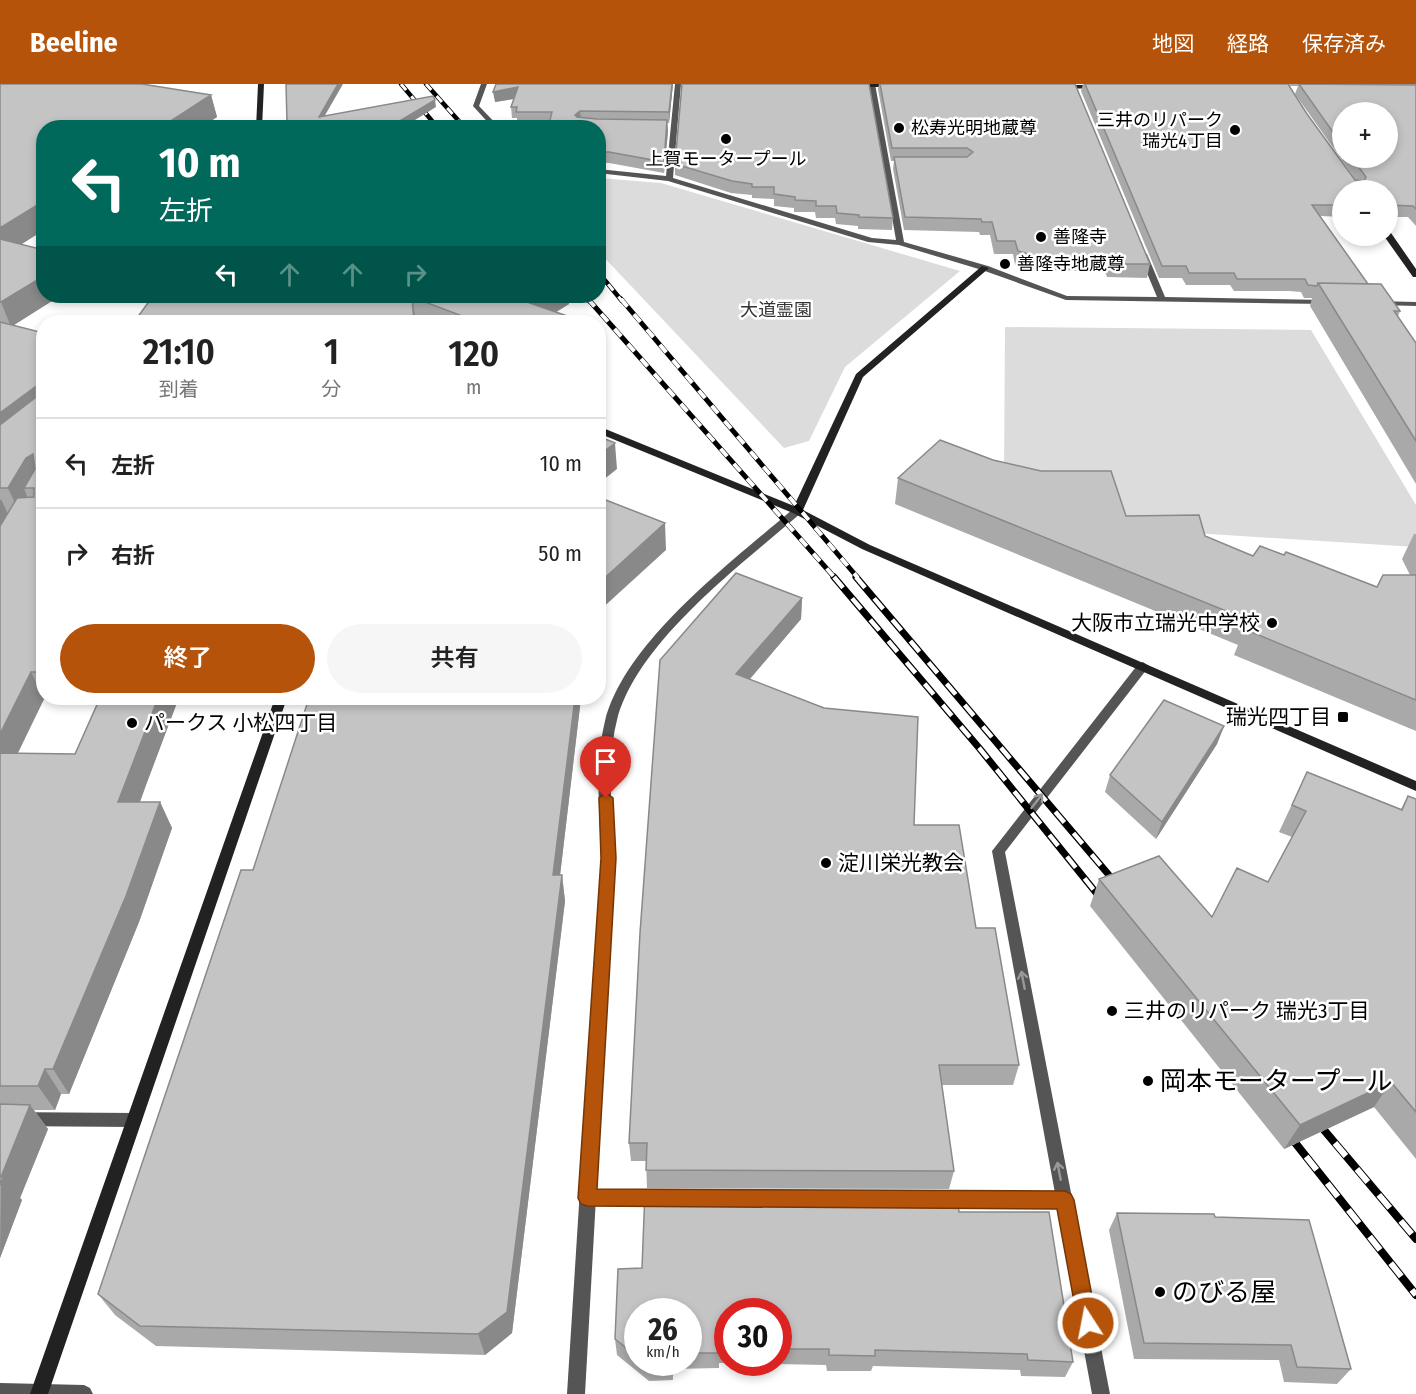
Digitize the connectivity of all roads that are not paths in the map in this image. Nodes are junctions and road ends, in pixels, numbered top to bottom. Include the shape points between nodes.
1 (261, 84) edge
2 (484, 84) edge
3 (678, 84) edge
4 (872, 84) edge
5 (850, 85) edge
6 (901, 85) edge
7 (1073, 85) edge
8 (1050, 86) edge
9 (1108, 87) edge
10 (1077, 98) edge
11 (259, 120) edge
12 (489, 120) edge
13 (661, 127) edge
14 (673, 127) junction
15 (886, 165) junction
16 (897, 165) edge
17 (606, 172) edge
18 (669, 179) junction
19 (900, 243) junction
20 (1140, 246) edge
21 (1396, 246) edge
22 (985, 268) junction
23 (1416, 274) edge
24 (1162, 300) junction
25 (1335, 302) edge
26 (1370, 303) edge
27 (1416, 304) edge
28 (606, 432) edge
29 (797, 511) junction
30 (1143, 666) junction
31 (279, 705) edge
32 (1416, 786) edge
33 (0, 1119) edge
34 (134, 1120) junction
35 (587, 1198) junction
36 (671, 1198) edge
37 (921, 1199) edge
38 (1065, 1200) junction
39 (0, 1392) edge
40 (40, 1393) edge
41 (84, 1394) edge
42 (576, 1394) edge
43 (1101, 1394) edge

1 - 11 street
2 - 12 street via 476,106
3 - 14 street
4 - 5 street
4 - 6 street
4 - 15 street
7 - 8 street
7 - 9 street
7 - 10 street
13 - 14 street
14 - 18 street
15 - 16 street
15 - 19 street
17 - 18 street
18 - 19 street via 871,240
19 - 22 street
20 - 24 street
21 - 23 street
22 - 24 street via 1066,298
22 - 29 street via 859,376
24 - 25 street
26 - 27 street
28 - 29 street
29 - 30 street via 866,547
29 - 35 street via 662,636 634,670 612,718 605,778 608,858
30 - 32 street
38 -> 30 street via 998,851
31 - 34 street
33 - 34 street
34 - 40 street
35 - 36 street
35 - 42 street
37 - 38 street
38 - 43 street
39 - 40 street
40 - 41 street

